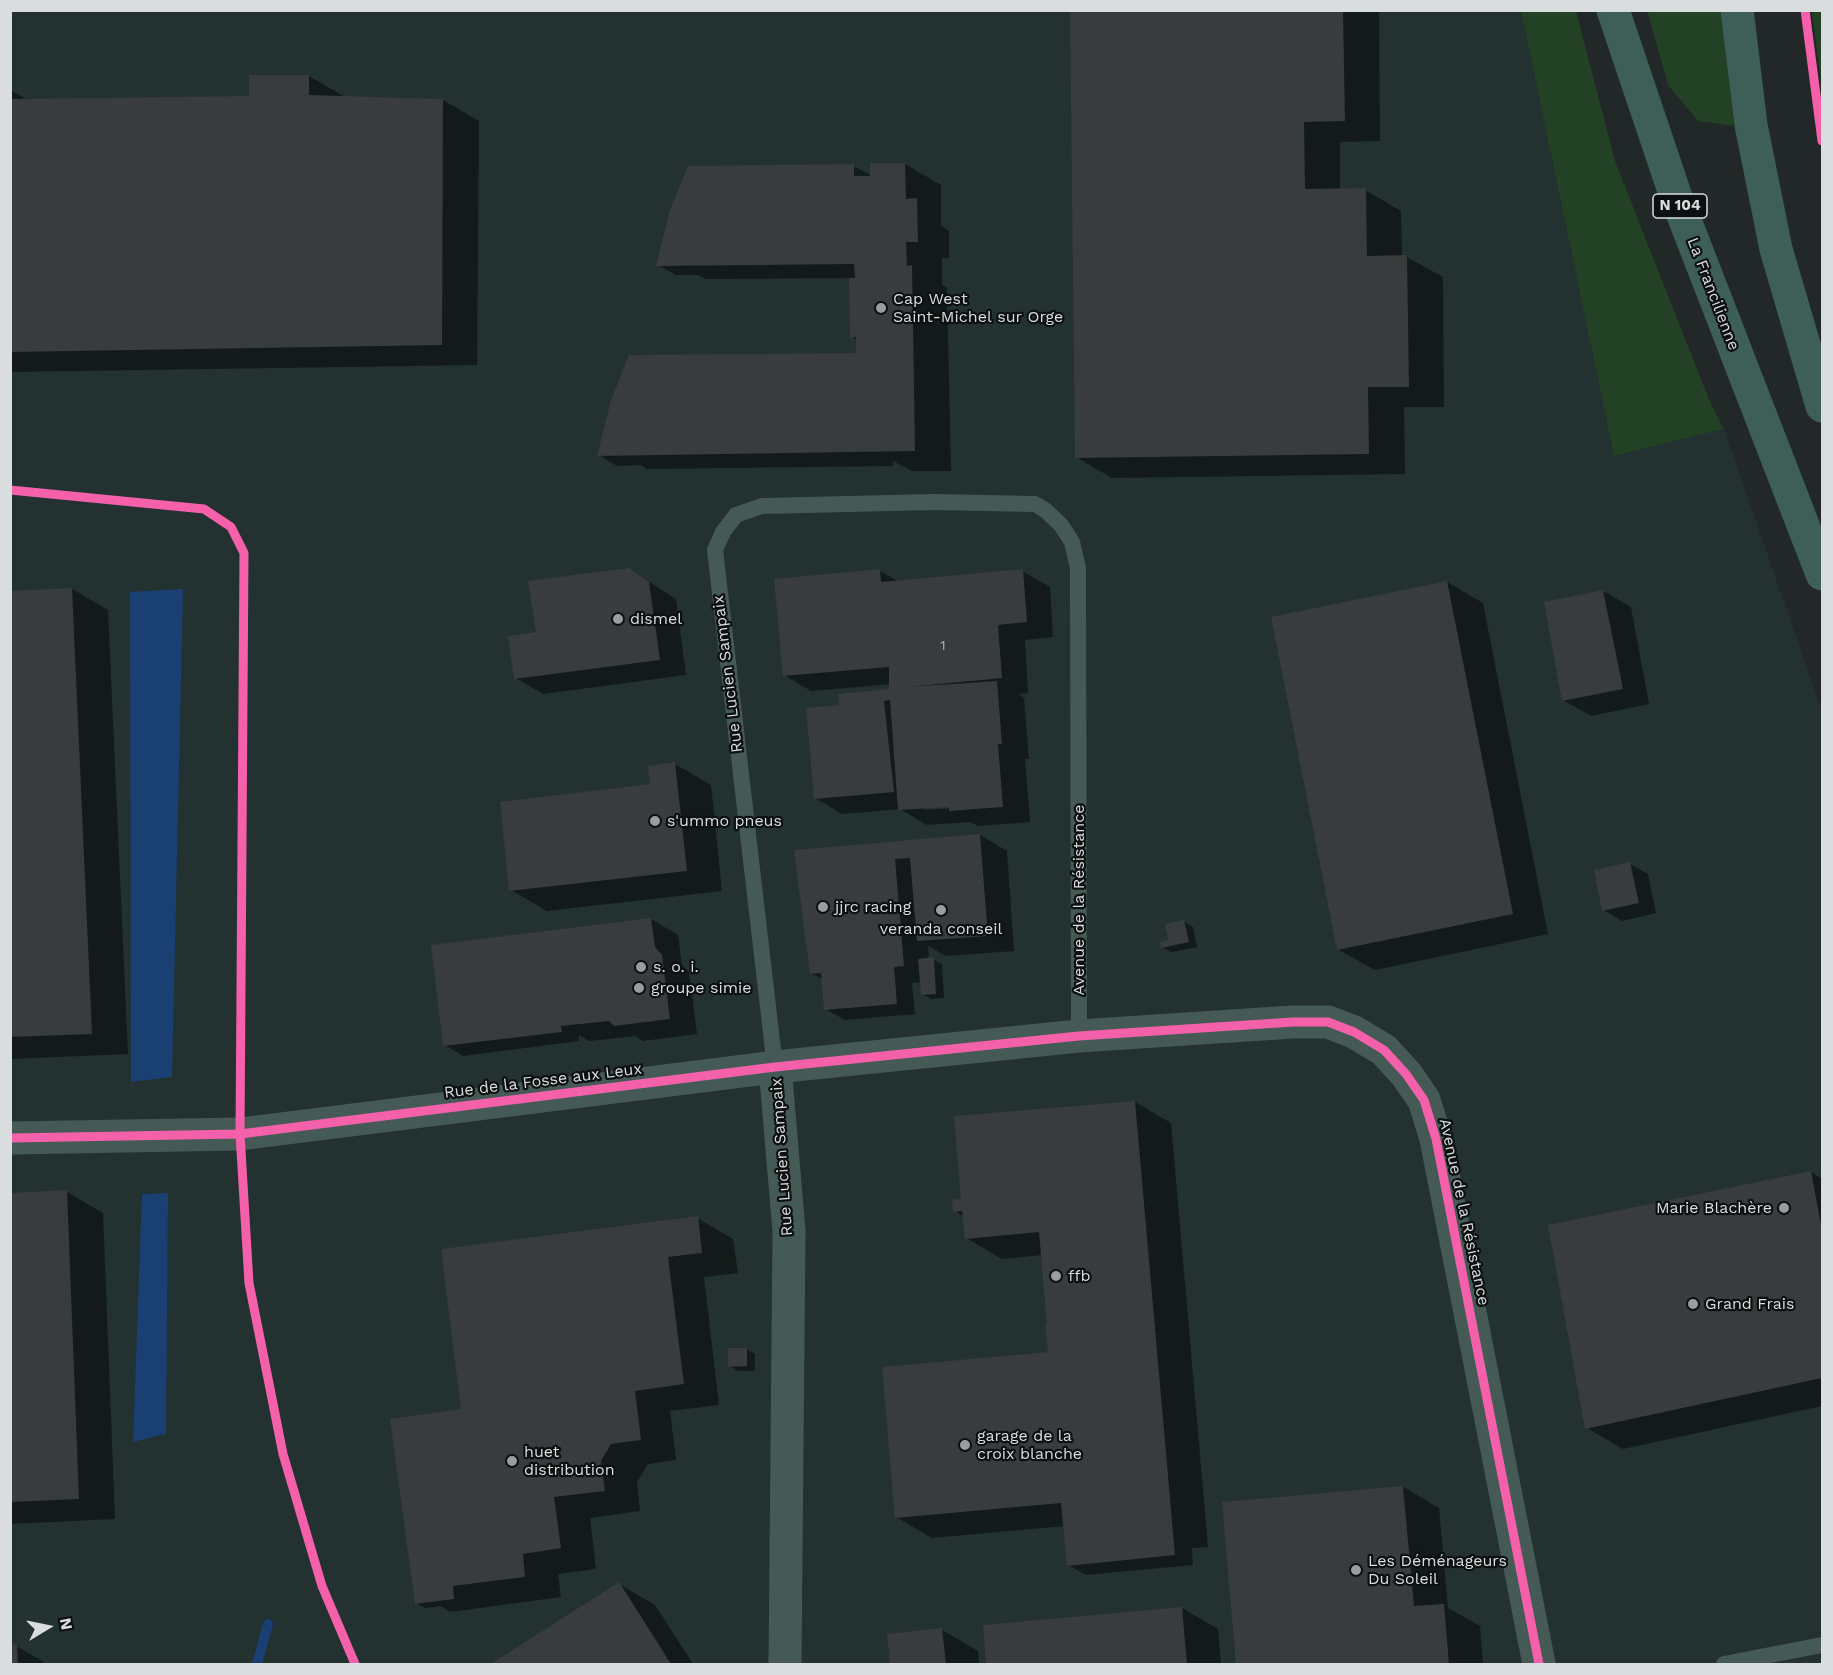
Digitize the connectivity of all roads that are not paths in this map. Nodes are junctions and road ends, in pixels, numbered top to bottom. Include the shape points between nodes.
1 (1613, 10) edge
2 (1737, 10) edge
3 (1822, 406) edge
4 (1822, 573) edge
5 (717, 580) joint
6 (1079, 1036) junction
7 (775, 1068) junction
8 (10, 1138) edge
9 (1822, 1645) edge
10 (1788, 1658) edge
11 (785, 1665) edge
12 (1539, 1665) edge
13 (1724, 1665) edge

1 - 4 highway, La Francilienne / N 104 via 1676,197
2 - 3 highway via 1751,125 1776,249
5 - 6 lane, Avenue de la Résistance via 715,550 723,532 736,515 762,506 1035,504 1061,525 1072,542 1078,568
5 - 7 lane, Rue Lucien Sampaix
6 - 7 street, Rue de la Fosse aux Leux
6 - 12 street, Avenue de la Résistance via 1328,1022 1384,1050 1406,1074 1424,1100 1436,1139
7 - 8 street, Rue de la Fosse aux Leux via 240,1134
7 - 11 street, Rue Lucien Sampaix via 789,1231
9 - 10 lane
10 - 13 lane

